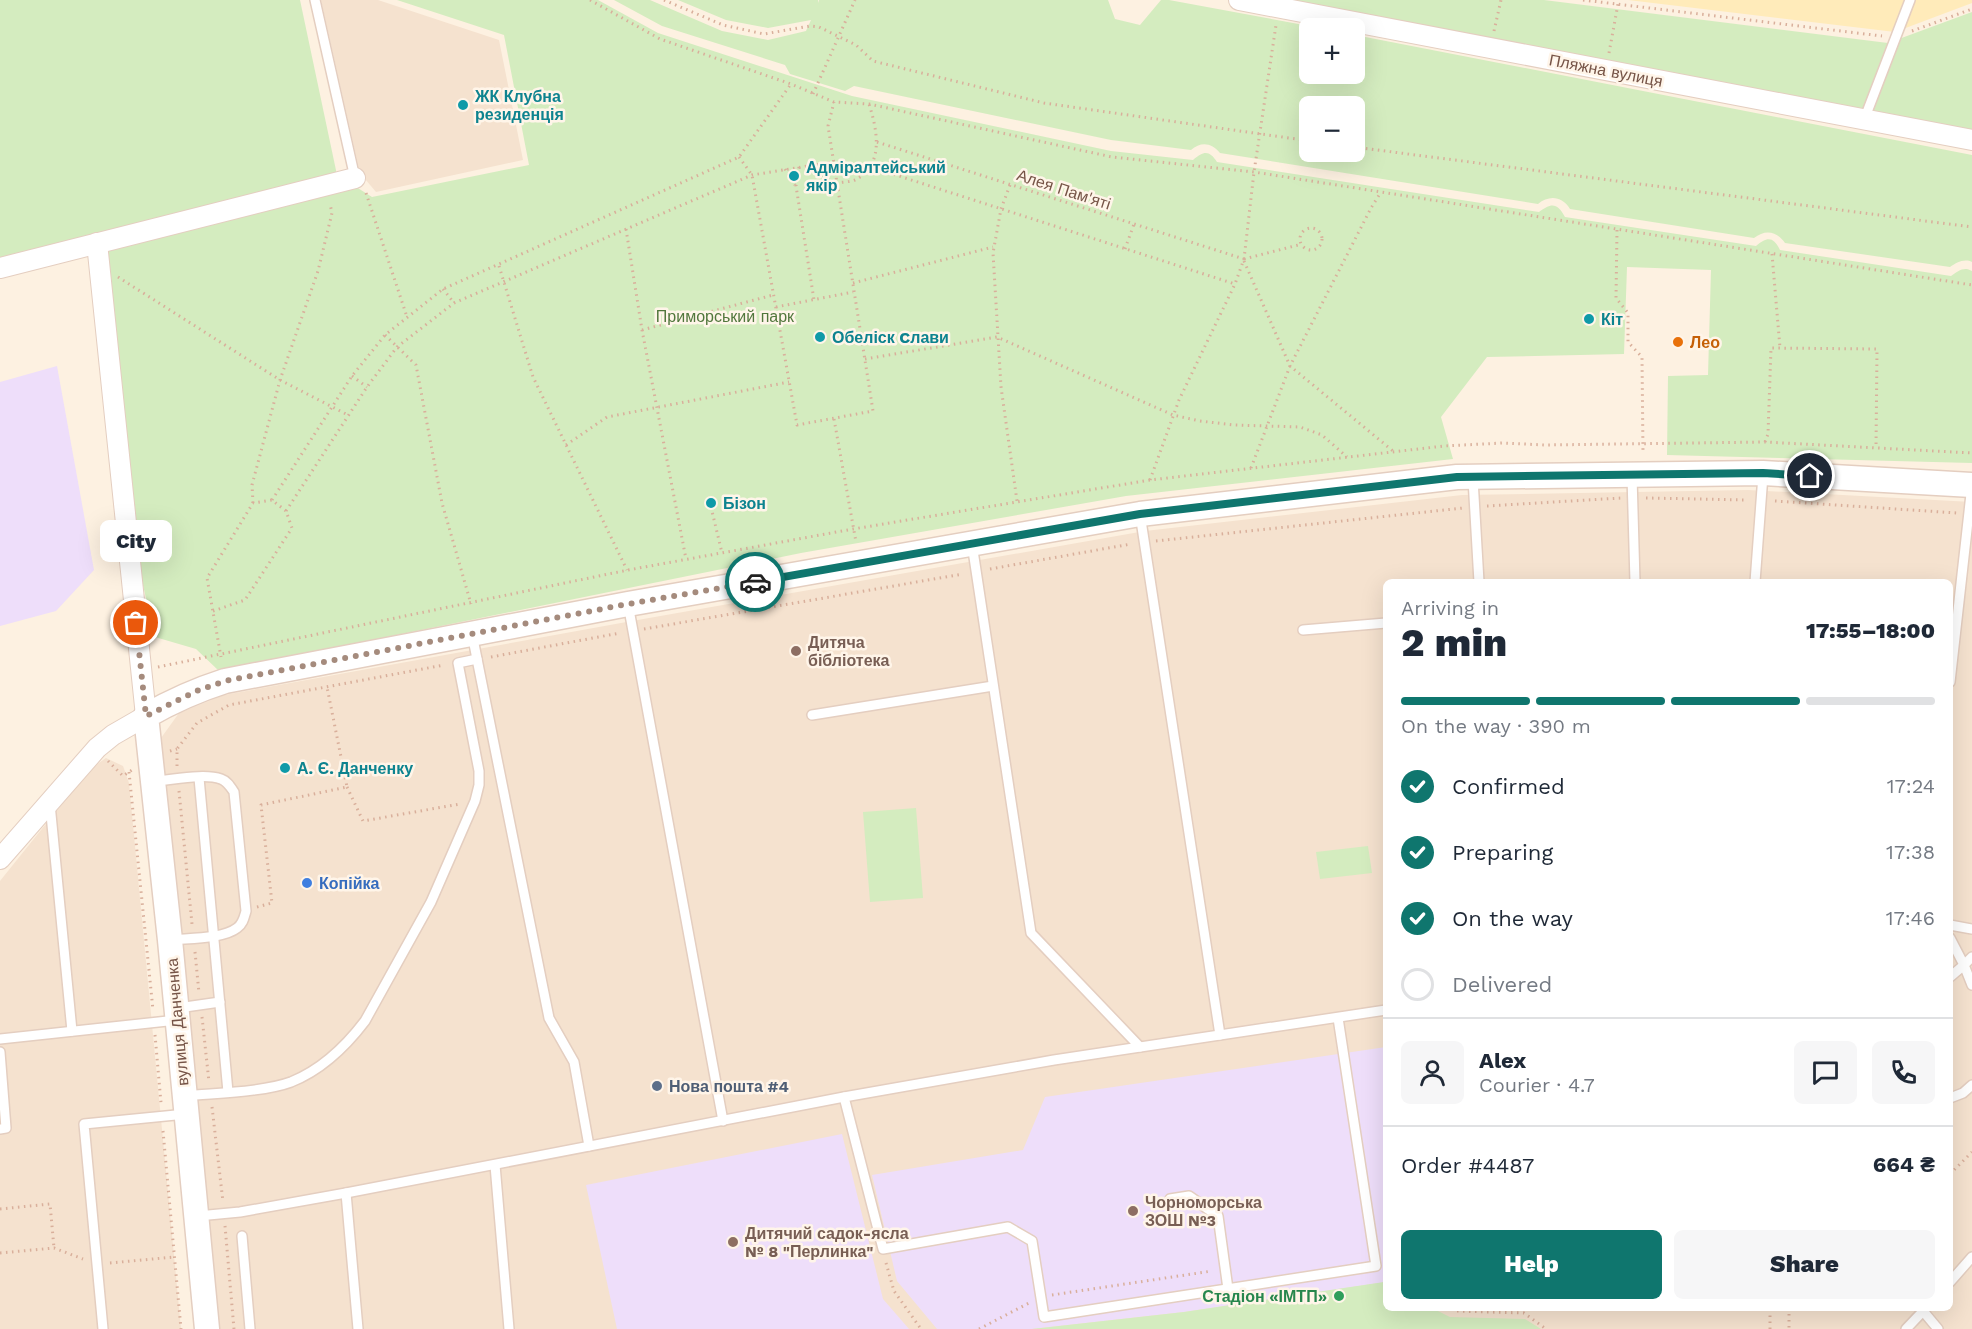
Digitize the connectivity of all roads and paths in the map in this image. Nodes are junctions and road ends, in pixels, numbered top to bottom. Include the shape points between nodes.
1 (315, 0) edge
2 (590, 0) edge
3 (664, 0) edge
4 (855, 0) edge
5 (1239, 0) edge
6 (1501, 0) edge
7 (1583, 0) edge
8 (1910, 0) edge
9 (1618, 4) junction
10 (1279, 8) junction
11 (1972, 9) edge
12 (838, 36) junction
13 (1895, 37) junction
14 (1491, 48) junction
15 (1606, 70) junction
16 (791, 84) junction
17 (813, 93) junction
18 (834, 102) junction
19 (869, 104) junction
20 (1864, 120) junction
21 (1259, 135) junction
22 (1299, 140) edge
23 (1972, 140) edge
24 (878, 142) junction
25 (1365, 148) edge
26 (739, 157) junction
27 (833, 162) junction
28 (799, 167) junction
29 (871, 167) junction
30 (785, 170) junction
31 (1254, 172) junction
32 (752, 175) junction
33 (355, 178) junction
34 (836, 183) junction
35 (327, 185) junction
36 (1010, 185) junction
37 (796, 186) junction
38 (1381, 192) junction
39 (1001, 209) junction
40 (1134, 224) junction
41 (1972, 227) edge
42 (626, 229) junction
43 (1617, 229) junction
44 (97, 243) junction
45 (1302, 244) junction
46 (994, 247) junction
47 (1125, 249) junction
48 (1772, 254) junction
49 (1244, 259) junction
50 (99, 265) junction
51 (499, 266) junction
52 (0, 268) edge
53 (504, 282) junction
54 (853, 283) junction
55 (1235, 284) junction
56 (1972, 285) edge
57 (443, 289) junction
58 (854, 292) junction
59 (773, 295) junction
60 (814, 300) junction
61 (454, 303) junction
62 (776, 307) junction
63 (407, 317) junction
64 (642, 330) junction
65 (385, 335) junction
66 (997, 337) junction
67 (397, 347) junction
68 (1780, 348) junction
69 (865, 359) junction
70 (1290, 366) junction
71 (352, 376) junction
72 (280, 380) junction
73 (789, 382) junction
74 (367, 387) junction
75 (332, 406) junction
76 (657, 407) junction
77 (348, 415) junction
78 (1173, 415) junction
79 (834, 418) junction
80 (1268, 426) junction
81 (1766, 442) junction
82 (1642, 444) junction
83 (566, 445) junction
84 (1876, 448) junction
85 (1394, 452) junction
86 (1972, 453) edge
87 (1347, 457) junction
88 (1251, 468) junction
89 (1763, 473) junction
90 (1473, 477) junction
91 (1150, 480) junction
92 (1972, 485) edge
93 (1633, 486) junction
94 (272, 500) junction
95 (1761, 500) junction
96 (1017, 501) junction
97 (253, 502) junction
98 (711, 507) dead end
99 (1475, 507) junction
100 (286, 511) junction
101 (1140, 514) junction
102 (1969, 514) junction
103 (854, 529) junction
104 (1144, 542) junction
105 (972, 544) junction
106 (722, 553) junction
107 (686, 560) junction
108 (860, 564) junction
109 (628, 570) junction
110 (976, 572) junction
111 (1479, 579) edge
112 (1635, 579) edge
113 (1755, 579) edge
114 (865, 591) junction
115 (471, 604) junction
116 (628, 604) junction
117 (213, 611) junction
118 (1383, 623) edge
119 (1303, 630) dead end
120 (633, 631) junction
121 (472, 634) junction
122 (221, 655) junction
123 (1953, 655) edge
124 (477, 659) junction
125 (222, 666) dead end
126 (993, 686) junction
127 (327, 687) dead end
128 (812, 715) dead end
129 (146, 716) junction
130 (129, 772) dead end
131 (199, 777) junction
132 (154, 781) junction
133 (347, 787) junction
134 (475, 801) junction
135 (49, 802) junction
136 (0, 859) edge
137 (246, 911) junction
138 (1953, 926) edge
139 (1972, 929) edge
140 (214, 935) junction
141 (170, 940) junction
142 (1953, 944) edge
143 (1972, 957) edge
144 (1964, 965) junction
145 (1953, 974) edge
146 (1972, 985) edge
147 (220, 1002) junction
148 (1383, 1010) edge
149 (177, 1014) junction
150 (1338, 1017) junction
151 (154, 1023) junction
152 (72, 1031) junction
153 (1220, 1035) junction
154 (0, 1039) edge
155 (1140, 1047) junction
156 (0, 1052) edge
157 (1972, 1085) edge
158 (228, 1092) junction
159 (844, 1097) junction
160 (1953, 1097) edge
161 (177, 1109) junction
162 (723, 1121) junction
163 (0, 1129) edge
164 (590, 1146) junction
165 (1972, 1152) edge
166 (495, 1165) junction
167 (1953, 1171) edge
168 (346, 1193) junction
169 (1170, 1199) dead end
170 (0, 1209) edge
171 (196, 1216) junction
172 (242, 1236) dead end
173 (54, 1248) junction
174 (883, 1249) junction
175 (0, 1252) edge
176 (174, 1257) junction
177 (1972, 1257) edge
178 (97, 1264) junction
179 (1225, 1269) junction
180 (1953, 1279) edge
181 (1228, 1290) junction
182 (1040, 1297) junction
183 (1456, 1311) edge
184 (1770, 1311) edge
185 (1789, 1311) edge
186 (1923, 1311) edge
187 (1926, 1311) edge
188 (103, 1329) edge
189 (181, 1329) edge
190 (207, 1329) edge
191 (250, 1329) edge
192 (358, 1329) edge
193 (509, 1329) edge
194 (921, 1329) edge
195 (979, 1329) edge
196 (1546, 1329) edge
197 (1770, 1329) edge
198 (1789, 1329) edge
199 (1906, 1329) edge
200 (1938, 1329) edge

1 - 33 lane
2 - 16 path via 660,39
3 - 12 path via 723,25 764,34 810,26
4 - 12 path
5 - 10 street, Пляжна вулиця
6 - 14 path
7 - 9 path
8 - 13 lane
9 - 13 path
9 - 15 path
10 - 14 street, Пляжна вулиця
10 - 21 path
11 - 13 path
12 - 17 path
12 - 21 path via 856,45 873,61 1044,102
13 - 20 lane
14 - 15 street, Пляжна вулиця
15 - 20 street, Пляжна вулиця
16 - 17 path
16 - 26 path
17 - 18 path
18 - 19 path
18 - 27 path via 828,126
19 - 24 path
19 - 31 path via 1112,157
20 - 23 street, Пляжна вулиця
21 - 22 path
21 - 31 path
24 - 29 path
24 - 36 path, Алея Пам'яті
25 - 41 path
26 - 32 path
26 - 51 path
27 - 28 path
27 - 34 path
28 - 30 path
28 - 37 path
29 - 34 path via 855,180
29 - 39 path
30 - 32 path
30 - 37 path
31 - 38 path
31 - 49 path
32 - 42 path
32 - 59 path
33 - 35 street
33 - 63 path via 365,189
34 - 54 path
35 - 44 street
35 - 72 path via 332,213 321,259
36 - 39 path
36 - 40 path, Алея Пам'яті
37 - 60 path
38 - 43 path
38 - 70 path
39 - 46 path
39 - 47 path
40 - 47 path
40 - 49 path, Алея Пам'яті
42 - 53 path
42 - 64 path
43 - 48 path
43 - 82 path via 1616,298 1628,313 1628,342 1642,357
44 - 50 street
44 - 52 street
45 - 45 path via 1301,233 1314,228 1320,232 1317,248 1307,249
45 - 49 path
46 - 54 path
46 - 66 path
47 - 55 path
48 - 56 path
48 - 68 path
49 - 55 path
49 - 70 path
50 - 72 path
50 - 129 street
51 - 53 path
51 - 57 path
53 - 61 path
53 - 83 path via 533,377
54 - 58 path
55 - 78 path
57 - 61 path
57 - 63 path
58 - 60 path
58 - 69 path
59 - 62 path
59 - 64 path
60 - 62 path
61 - 67 path
62 - 73 path
63 - 65 path
64 - 76 path
65 - 67 path
65 - 71 path
66 - 69 path
66 - 78 path
66 - 96 path
67 - 74 path
67 - 115 path via 416,365 442,503
68 - 81 path via 1771,348
68 - 84 path via 1877,349
69 - 79 path via 873,411
70 - 80 path
70 - 85 path
71 - 74 path
71 - 75 path
72 - 75 path
72 - 97 path via 252,484
73 - 76 path
73 - 79 path via 797,425
74 - 77 path
75 - 77 path
75 - 94 path
76 - 83 path via 607,417
76 - 107 path
77 - 100 path
78 - 80 path
78 - 91 path
79 - 103 path
80 - 87 path via 1300,426 1322,435
80 - 88 path
81 - 82 path
81 - 84 path
82 - 85 path via 1502,443
83 - 109 path
84 - 86 path
85 - 87 path
87 - 88 path
88 - 91 path
89 - 92 street
89 - 93 street
89 - 95 lane
90 - 93 street
90 - 99 lane
90 - 101 street
91 - 96 path
92 - 102 lane
93 - 95 path
93 - 99 path
93 - 112 lane
94 - 97 path
94 - 100 path
95 - 102 path
95 - 113 lane
96 - 103 path
97 - 117 path via 207,578
98 - 106 path
99 - 104 path
99 - 111 lane
100 - 117 path via 292,528 245,600
101 - 104 lane
101 - 105 street
102 - 123 lane
103 - 106 path
103 - 108 path
104 - 110 path
104 - 153 lane
105 - 108 street
105 - 110 lane
106 - 107 path
107 - 109 path
108 - 114 path
108 - 116 street
109 - 115 path
110 - 114 path
110 - 126 lane
114 - 120 path
115 - 122 path
116 - 120 lane
116 - 121 street
117 - 122 path
118 - 119 lane
120 - 124 path
120 - 162 lane
121 - 124 lane
121 - 129 street via 225,681
122 - 125 path
124 - 134 lane via 458,663 479,771
124 - 164 lane via 549,1018 574,1062
126 - 128 lane
126 - 155 lane via 1031,933
127 - 133 path
129 - 132 street, вулиця Данченка
129 - 135 street via 97,748
130 - 151 path
131 - 132 lane
131 - 137 lane via 222,779 234,792
131 - 140 lane
132 - 141 street, вулиця Данченка
133 - 134 path via 363,821
133 - 137 path via 261,805 272,903
134 - 158 lane via 420,926 355,1034 318,1066 291,1082
135 - 136 street
135 - 152 lane
137 - 140 lane via 237,928
138 - 139 lane
140 - 141 lane
140 - 147 lane
141 - 149 street, вулиця Данченка
142 - 144 lane
143 - 144 lane
144 - 145 lane
144 - 146 lane
147 - 149 lane
147 - 158 lane
148 - 150 lane
149 - 151 lane
149 - 161 street, вулиця Данченка
150 - 153 lane
150 - 181 lane via 1376,1266
151 - 152 lane
151 - 161 path
152 - 154 lane
153 - 155 lane
155 - 159 lane
156 - 163 lane via 6,1128
157 - 160 lane
158 - 161 lane
159 - 162 lane
159 - 174 lane
161 - 171 street, вулиця Данченка
161 - 176 path
161 - 178 lane via 84,1124
162 - 164 lane
164 - 166 lane
165 - 167 path
166 - 168 lane
166 - 193 lane
168 - 171 lane
168 - 192 lane
169 - 179 lane via 1189,1196 1218,1216
170 - 173 path via 50,1204
171 - 190 street, вулиця Данченка
172 - 191 lane
173 - 175 path
173 - 178 path
174 - 182 lane via 1008,1227 1032,1241
174 - 194 path via 894,1291
176 - 178 path
176 - 189 path
177 - 180 lane
178 - 188 lane
179 - 181 lane
179 - 182 path
181 - 182 lane via 1044,1317
182 - 195 path
183 - 196 path via 1524,1313
184 - 197 path
185 - 198 path
186 - 199 lane
187 - 200 lane

